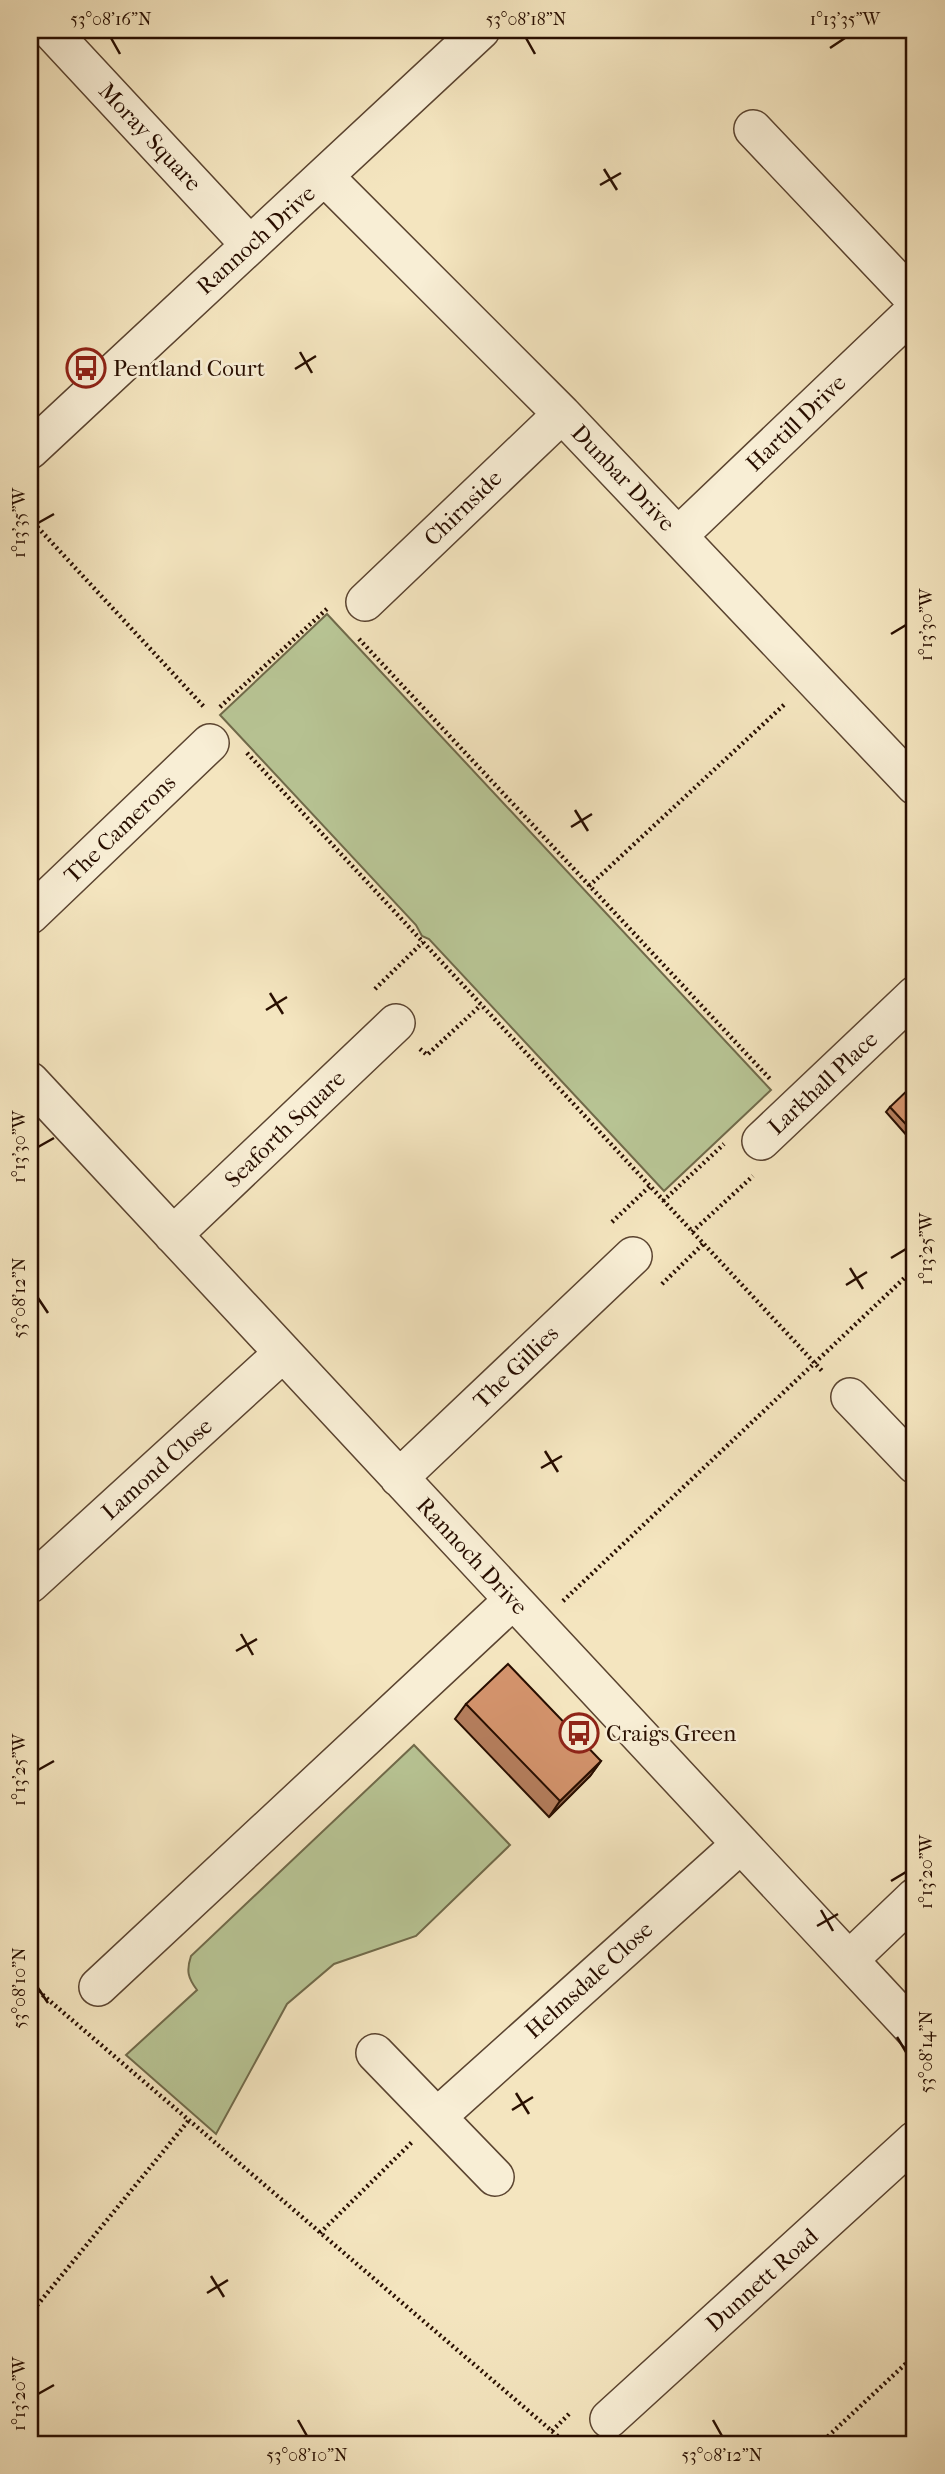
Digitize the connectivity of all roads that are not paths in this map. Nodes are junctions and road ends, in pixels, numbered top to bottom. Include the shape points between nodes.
1 (50, 30) edge
2 (481, 30) edge
3 (753, 129) dead end
4 (325, 177) junction
5 (250, 245) junction
6 (915, 300) edge
7 (915, 310) edge
8 (562, 414) junction
9 (30, 450) edge
10 (678, 536) junction
11 (351, 616) road end
12 (227, 746) road end
13 (912, 776) edge
14 (30, 915) edge
15 (915, 995) edge
16 (396, 1023) dead end
17 (36, 1102) edge
18 (759, 1157) road end
19 (173, 1234) junction
20 (633, 1256) dead end
21 (283, 1353) junction
22 (850, 1397) road end
23 (915, 1465) edge
24 (399, 1478) junction
25 (30, 1584) edge
26 (525, 1613) junction
27 (741, 1844) junction
28 (915, 1897) edge
29 (849, 1960) junction
30 (98, 1987) dead end
31 (915, 2031) edge
32 (375, 2053) dead end
33 (437, 2117) junction
34 (915, 2140) edge
35 (495, 2177) dead end
36 (609, 2419) dead end

1 - 5 street, Moray Square
2 - 4 street, Rannoch Drive
3 - 6 street
4 - 5 street, Rannoch Drive
4 - 8 street, Dunbar Drive
5 - 9 street, Rannoch Drive
7 - 10 street, Hartill Drive
8 - 10 street, Dunbar Drive
8 - 11 street, Chirnside
10 - 13 street, Dunbar Drive
12 - 14 street, The Camerons
15 - 18 street, Larkhall Place via 797,1107
16 - 19 street, Seaforth Square
17 - 19 street, Rannoch Drive
19 - 21 street, Rannoch Drive
20 - 24 street, The Gillies
21 - 24 street, Rannoch Drive
21 - 25 street, Lamond Close
22 - 23 street
24 - 26 street, Rannoch Drive
26 - 27 street, Rannoch Drive
26 - 30 street
27 - 29 street, Rannoch Drive
27 - 33 street, Helmsdale Close
28 - 29 street
29 - 31 street, Rannoch Drive
32 - 33 street
33 - 35 street
34 - 36 street, Dunnett Road

